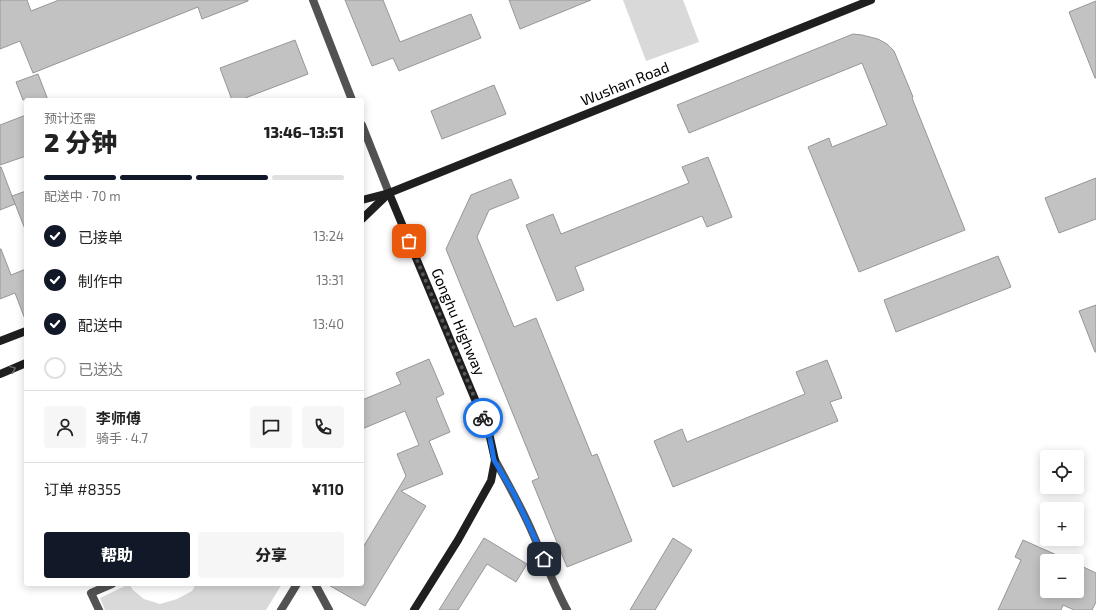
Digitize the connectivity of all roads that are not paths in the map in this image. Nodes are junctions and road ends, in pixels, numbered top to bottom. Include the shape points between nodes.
1 (313, 0) edge
2 (871, 0) edge
3 (351, 98) edge
4 (364, 130) edge
5 (389, 193) junction
6 (364, 199) edge
7 (364, 217) edge
8 (24, 332) edge
9 (0, 342) edge
10 (24, 364) edge
11 (0, 374) edge
12 (494, 460) junction
13 (107, 586) edge
14 (296, 586) edge
15 (316, 586) edge
16 (99, 610) edge
17 (281, 610) edge
18 (329, 610) edge
19 (414, 610) edge
20 (567, 610) edge

1 - 3 street
2 - 5 main road, Wushan Road
4 - 5 street
5 - 6 main road
5 - 7 main road
5 - 12 main road, Gonghu Highway via 489,433
8 - 9 main road
11 -> 10 main road
12 - 19 main road, Gonghu Highway via 491,481
12 - 20 street via 514,494
13 - 16 street via 91,593
14 - 17 street
15 - 18 street

